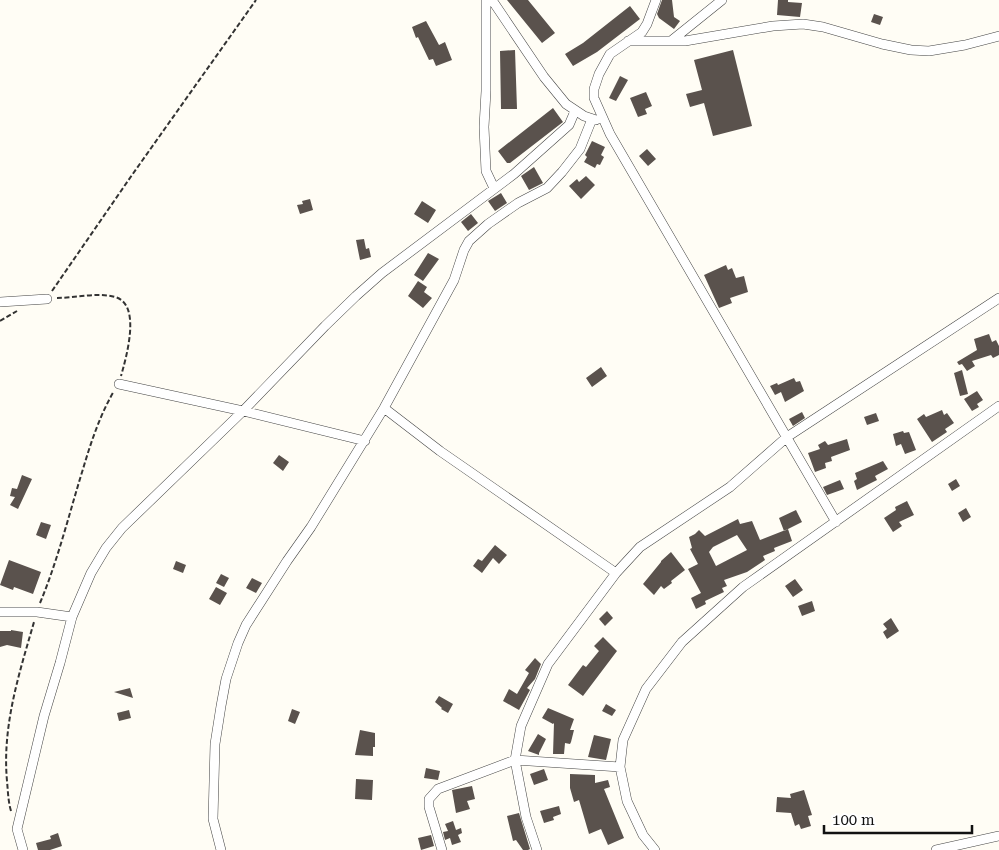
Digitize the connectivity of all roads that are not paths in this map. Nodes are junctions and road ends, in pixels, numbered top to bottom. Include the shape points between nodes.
1 (486, 0) edge
2 (492, 0) edge
3 (656, 0) edge
4 (722, 0) edge
5 (999, 36) edge
6 (628, 41) junction
7 (671, 41) junction
8 (575, 111) junction
9 (592, 119) junction
10 (605, 124) junction
11 (494, 188) junction
12 (47, 298) road end
13 (999, 298) edge
14 (0, 302) edge
15 (119, 384) road end
16 (999, 406) edge
17 (384, 408) junction
18 (243, 411) junction
19 (787, 437) junction
20 (365, 441) junction
21 (836, 522) junction
22 (616, 572) junction
23 (0, 612) edge
24 (72, 617) junction
25 (515, 760) junction
26 (620, 766) junction
27 (999, 836) edge
28 (23, 850) edge
29 (221, 850) edge
30 (442, 850) edge
31 (537, 850) edge
32 (655, 850) edge
33 (936, 850) edge

1 - 11 street via 486,171
2 - 8 street via 544,77
3 - 6 street via 642,32
4 - 7 street
5 - 7 street via 929,51 911,50 803,24
6 - 7 street
6 - 10 street via 605,61 594,89 594,98
8 - 9 street
8 - 11 street via 569,124 554,140
9 - 10 street
9 - 17 street via 580,149 547,188 518,203 470,241 454,280
10 - 19 street
11 - 18 street via 382,273 325,326
12 - 14 street
13 - 19 street
15 - 18 street
16 - 21 street
17 - 20 street
17 - 22 street via 440,451
18 - 20 street
18 - 24 street via 122,528 91,574
19 - 21 street
19 - 22 street via 730,487 640,547
20 - 29 street via 246,624 238,643 220,706 216,744 213,819
21 - 26 street via 744,587 682,642 646,690 623,740
22 - 25 street via 548,664 522,726
23 - 24 street
24 - 28 street via 17,829
25 - 26 street
25 - 30 street via 438,789 429,798
25 - 31 street via 526,817
26 - 32 street via 627,801 643,835
27 - 33 street

